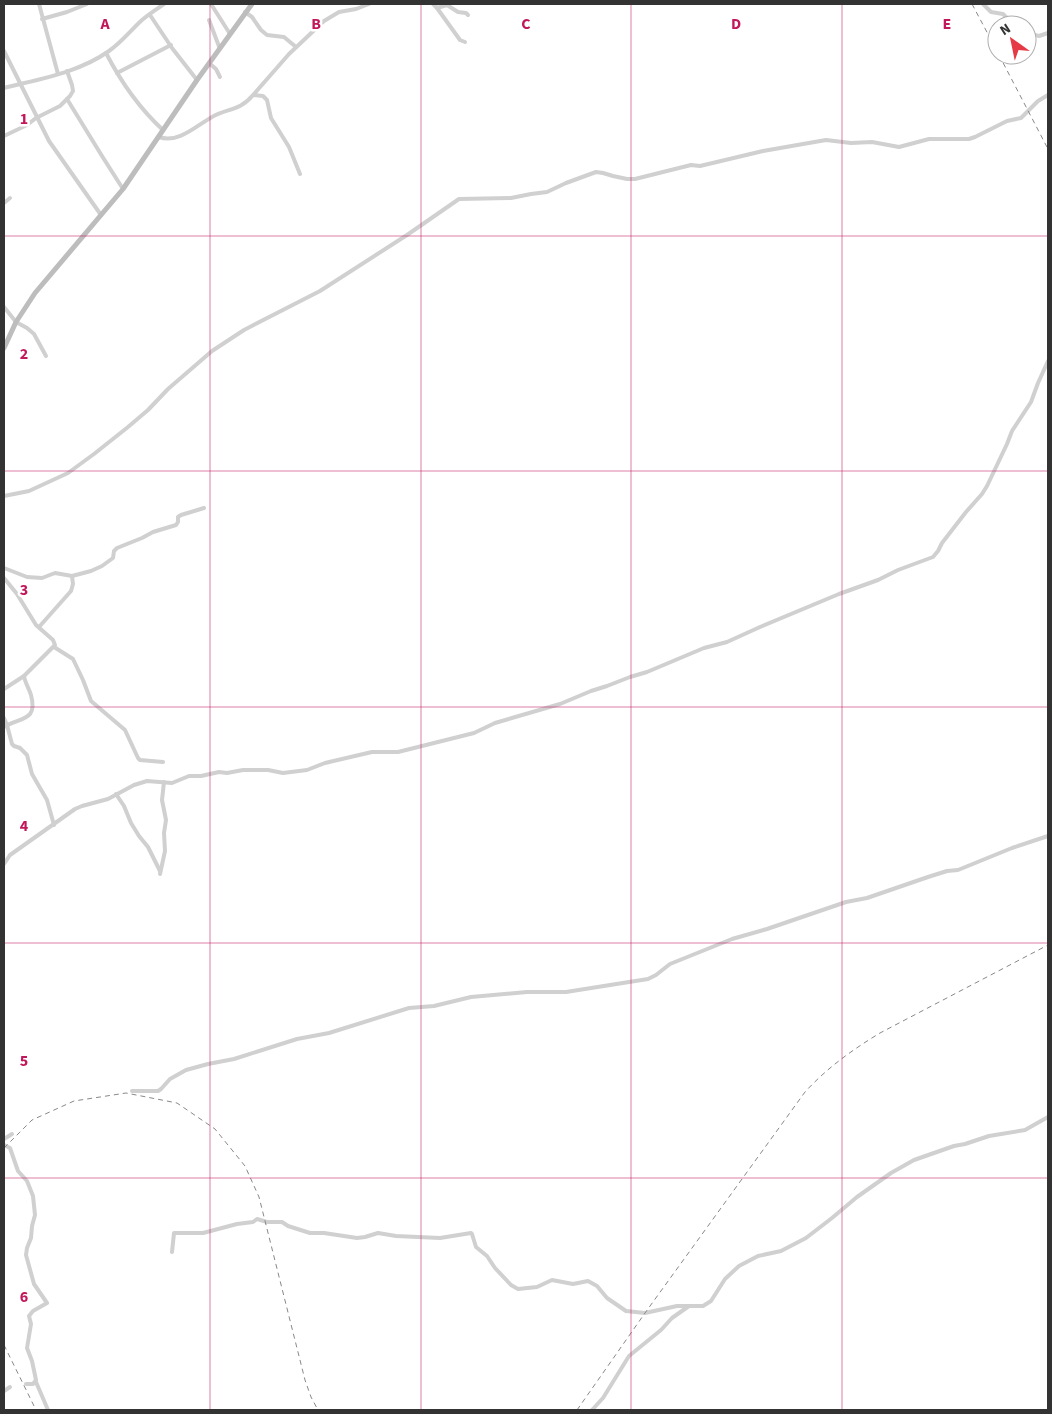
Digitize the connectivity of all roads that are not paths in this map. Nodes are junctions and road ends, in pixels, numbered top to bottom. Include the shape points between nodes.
1 (39, 4) edge
2 (87, 4) edge
3 (164, 4) edge
4 (211, 4) edge
5 (252, 4) edge
6 (369, 4) edge
7 (433, 4) edge
8 (984, 4) edge
9 (437, 8) junction
10 (245, 12) junction
11 (150, 14) junction
12 (468, 15) dead end
13 (1004, 15) edge
14 (42, 19) junction
15 (209, 20) dead end
16 (230, 34) junction
17 (465, 42) dead end
18 (171, 45) junction
19 (296, 47) junction
20 (220, 49) junction
21 (4, 51) edge
22 (106, 53) junction
23 (209, 63) junction
24 (67, 71) junction
25 (117, 73) junction
26 (58, 74) junction
27 (220, 77) dead end
28 (197, 80) junction
29 (20, 84) junction
30 (4, 88) edge
31 (253, 95) junction
32 (1048, 95) edge
33 (67, 99) junction
34 (36, 118) junction
35 (163, 130) junction
36 (4, 136) edge
37 (159, 137) junction
38 (300, 174) dead end
39 (123, 189) junction
40 (10, 198) dead end
41 (4, 203) edge
42 (101, 214) junction
43 (4, 307) edge
44 (16, 322) junction
45 (4, 348) edge
46 (46, 356) dead end
47 (1048, 360) edge
48 (4, 496) edge
49 (204, 508) dead end
50 (4, 568) edge
51 (72, 576) junction
52 (4, 578) edge
53 (39, 627) junction
54 (54, 647) junction
55 (24, 676) junction
56 (4, 690) edge
57 (4, 718) edge
58 (5, 726) edge
59 (163, 762) dead end
60 (164, 782) junction
61 (116, 794) junction
62 (54, 825) junction
63 (1048, 836) edge
64 (4, 864) edge
65 (132, 1090) dead end
66 (1048, 1117) edge
67 (12, 1134) dead end
68 (4, 1139) edge
69 (4, 1145) edge
70 (172, 1252) dead end
71 (689, 1306) junction
72 (36, 1382) dead end
73 (26, 1384) dead end
74 (10, 1387) dead end
75 (4, 1391) edge
76 (48, 1410) edge
77 (592, 1410) edge

1 - 14 street
2 - 14 street
3 - 11 street
4 - 16 street
5 - 10 street
6 - 19 street via 332,16
7 - 9 street
8 - 13 street via 991,12
9 - 12 street via 447,5
9 - 17 street via 460,40
10 - 16 street
10 - 19 street via 267,35 284,36
11 - 18 street
11 - 22 street
14 - 26 street
15 - 20 street
16 - 20 street
18 - 25 street
18 - 28 street
19 - 31 street
20 - 23 street
21 - 29 street
22 - 24 street
22 - 25 street
23 - 27 street
23 - 28 street
24 - 26 street
24 - 33 street via 73,88
25 - 35 street via 142,109
26 - 29 street
28 - 35 street
29 - 30 street
29 - 34 street
31 - 37 street via 242,106 214,116 180,136 168,140
31 - 38 street via 267,100 271,118
32 - 48 street via 1021,118 969,139 929,139 899,147 826,140 700,166 691,165 635,179 596,172 548,192 511,198 459,199 320,291 244,330 212,351 133,423 68,473 35,489
33 - 34 street
33 - 39 street
34 - 36 street
34 - 42 street via 54,150
35 - 37 street
37 - 39 street
39 - 42 street
40 - 41 street
42 - 44 street via 35,293
43 - 44 street
44 - 45 street
44 - 46 street via 34,334
47 - 60 street via 1031,402 1012,431 987,486 933,557 727,642 474,733 398,752 372,752 281,774 268,770 243,770
49 - 51 street via 181,514 176,524 117,548 113,558 96,569
50 - 51 street via 27,577 42,578 55,573
51 - 53 street via 71,591
52 - 53 street
53 - 54 street via 54,642
54 - 55 street
54 - 59 street via 73,658 91,701 125,730 136,756 140,760
55 - 56 street
55 - 58 street via 31,695 32,713
57 - 58 street
58 - 62 street via 12,744 27,755
60 - 61 street via 141,782
60 - 61 street via 165,851 160,872
61 - 62 street via 78,808
62 - 64 street via 10,855
63 - 65 street via 962,868 732,939 684,958 648,979 566,992 470,997 409,1008 234,1059 195,1067 170,1079 158,1090
66 - 71 street via 1025,1130 954,1146 901,1166 806,1238 739,1266 707,1304
67 - 68 street
69 - 73 street via 10,1148 18,1171 27,1181 33,1196 35,1215 26,1255 34,1284 47,1303 29,1316 27,1348 36,1380 33,1384
70 - 71 street via 174,1233 203,1232 257,1219 282,1222 310,1233 354,1238 382,1233 440,1238 470,1233 476,1247 518,1289 552,1280 572,1284 588,1281 626,1312 645,1313 673,1306
71 - 77 street via 629,1356
72 - 76 street
74 - 75 street

